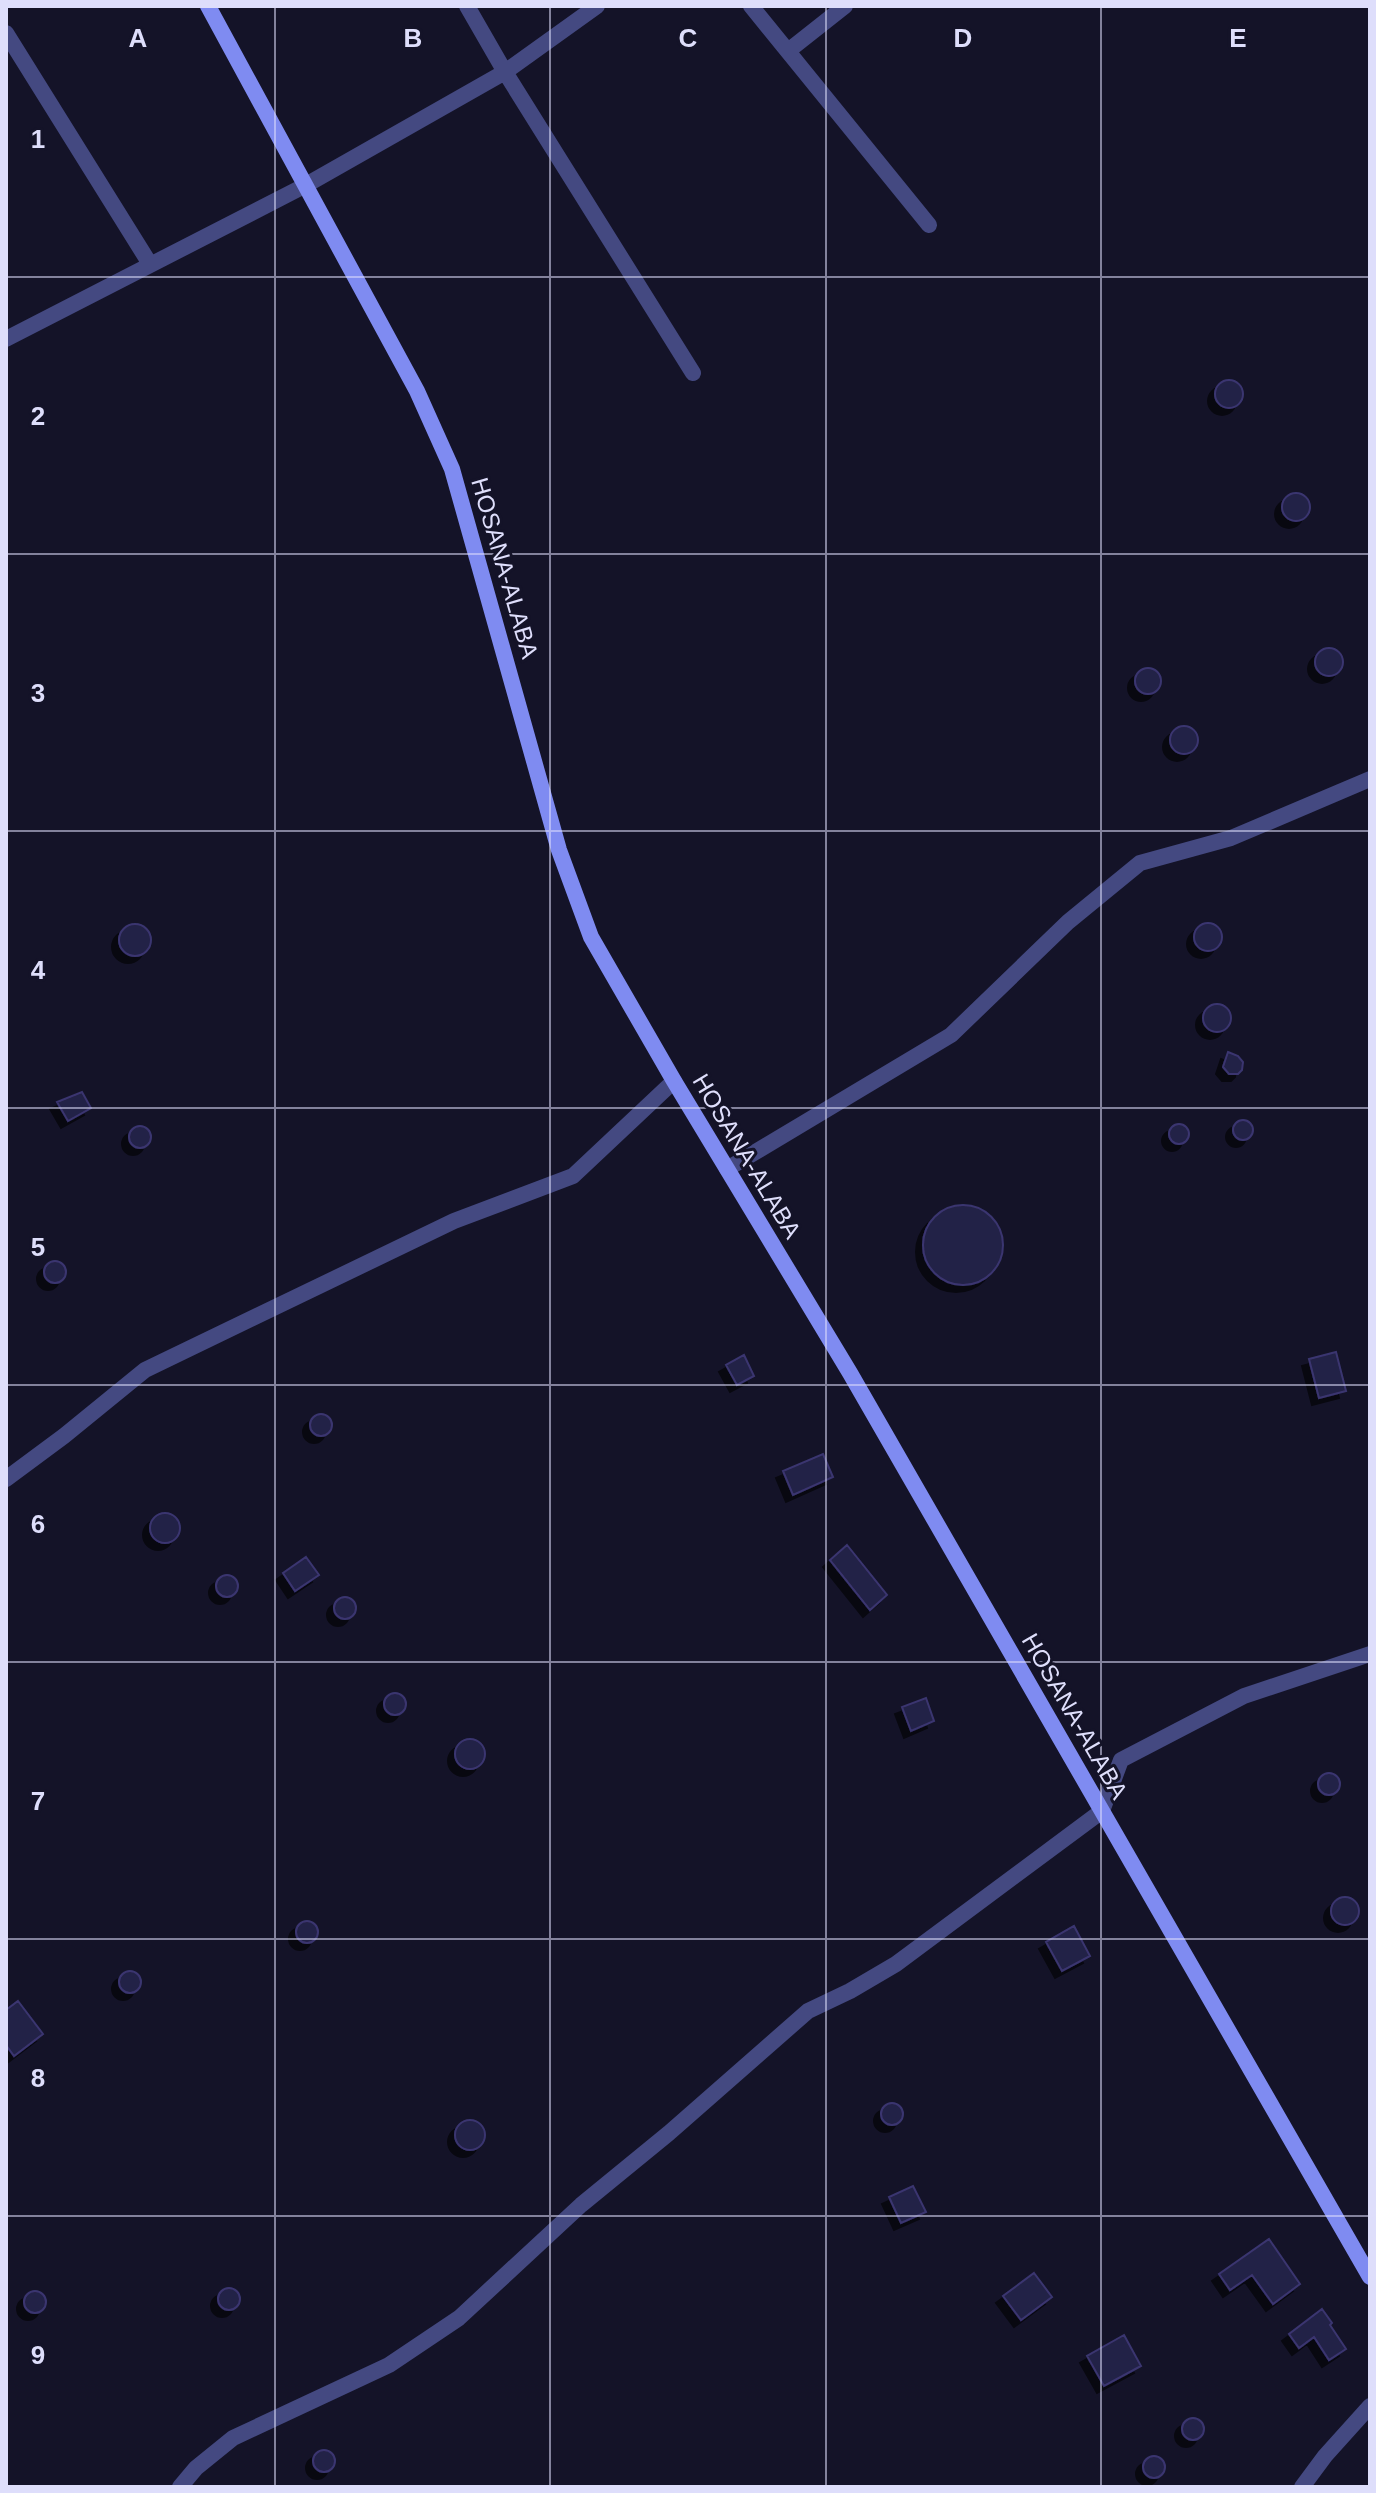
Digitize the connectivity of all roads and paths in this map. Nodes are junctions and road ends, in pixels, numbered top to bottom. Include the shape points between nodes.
1 (208, 6) edge
2 (467, 6) edge
3 (597, 6) edge
4 (751, 6) edge
5 (845, 6) edge
6 (6, 33) edge
7 (788, 51) junction
8 (505, 72) junction
9 (306, 185) junction
10 (929, 225) dead end
11 (150, 264) junction
12 (6, 339) edge
13 (693, 373) dead end
14 (1370, 779) edge
15 (674, 1081) junction
16 (727, 1169) junction
17 (6, 1479) edge
18 (1370, 1654) edge
19 (1102, 1811) junction
20 (1370, 2277) edge
21 (1370, 2406) edge
22 (180, 2487) edge
23 (1302, 2487) edge

1 - 9 main road, HOSANA-ALABA
2 - 8 street
3 - 8 street
4 - 7 street
5 - 7 street
6 - 11 street
7 - 10 street
8 - 9 street
8 - 13 street
9 - 11 street
9 - 15 main road, HOSANA-ALABA via 417,391 452,469 559,850 591,937
11 - 12 street
14 - 16 street via 1231,838 1140,863 1068,922 951,1035
15 - 16 main road, HOSANA-ALABA
15 - 17 street via 573,1176 454,1221 145,1370
16 - 19 main road, HOSANA-ALABA
18 - 19 street via 1244,1696 1121,1760
19 - 20 main road, HOSANA-ALABA
19 - 22 street via 896,1964 808,2011 581,2205 459,2318 389,2365 233,2438
21 - 23 street

